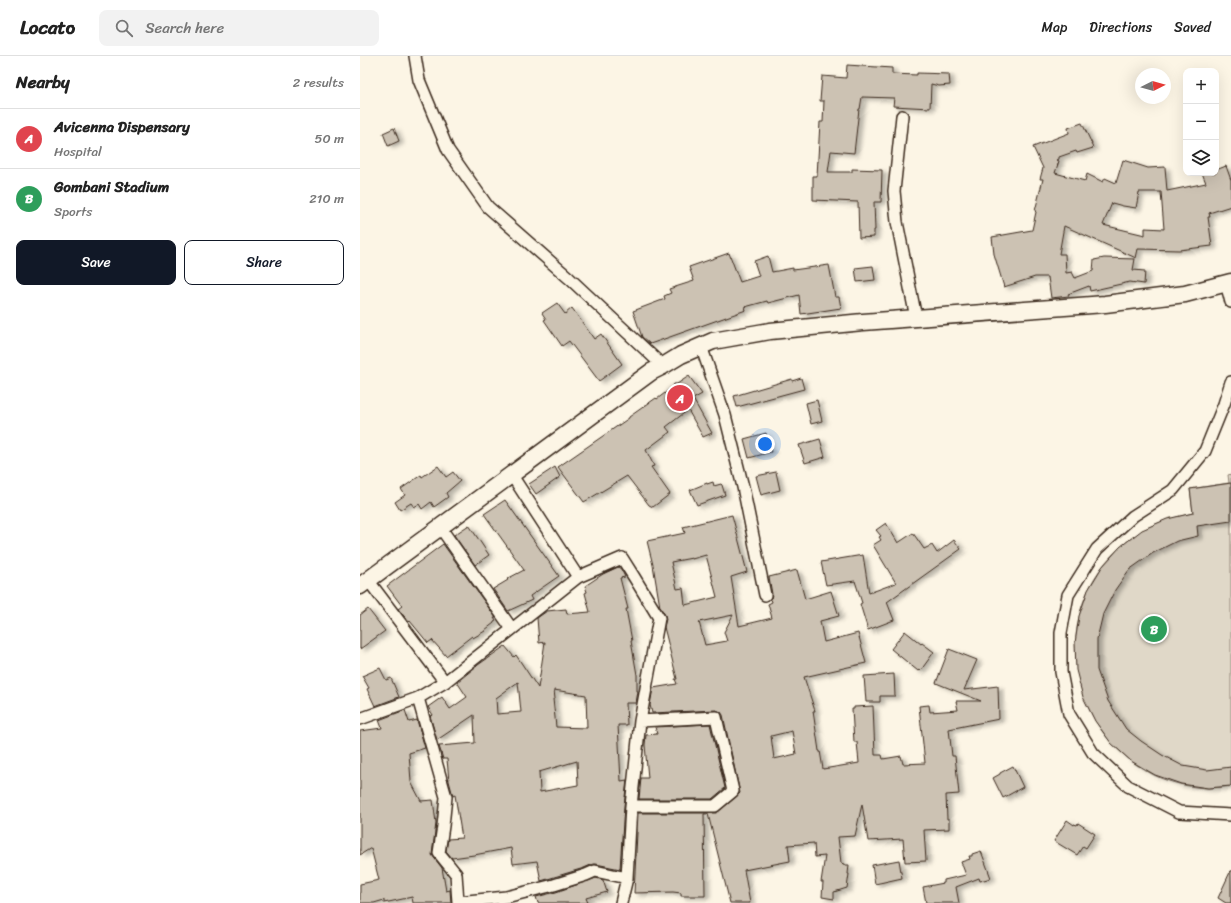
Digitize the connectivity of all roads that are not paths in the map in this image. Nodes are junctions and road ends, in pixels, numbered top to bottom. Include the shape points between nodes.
1 (415, 56) edge
2 (902, 116) dead end
3 (1228, 282) edge
4 (1231, 302) edge
5 (916, 318) junction
6 (701, 346) junction
7 (663, 366) junction
8 (1231, 382) edge
9 (511, 474) junction
10 (440, 527) junction
11 (578, 578) junction
12 (364, 583) edge
13 (765, 595) dead end
14 (512, 629) junction
15 (445, 682) junction
16 (418, 698) junction
17 (360, 719) edge
18 (640, 721) junction
19 (632, 806) junction
20 (1231, 815) edge
21 (627, 878) junction
22 (458, 902) edge
23 (621, 903) edge

1 - 7 street via 419,80 448,150 488,207
2 - 5 street via 894,191 897,222
3 - 4 street
3 - 5 main road via 1185,294 1105,304
5 - 6 main road via 770,331 713,341
6 - 7 main road
6 - 13 street via 724,415 743,487
7 - 9 main road via 651,372
8 - 20 street via 1205,451 1173,490 1133,516 1097,549 1068,595 1061,633 1061,672 1069,714 1093,754 1128,786 1179,812
9 - 10 main road
9 - 11 street
10 - 12 main road
10 - 14 street
11 - 14 street
11 - 18 street via 622,558 659,618
12 - 15 street
14 - 15 street
15 - 16 street
16 - 17 street
16 - 22 street via 446,797 439,854 456,874
18 - 19 street
18 - 19 street via 716,717 733,791 715,806
19 - 21 street
21 - 22 street via 595,871 586,876 506,897
21 - 23 street

